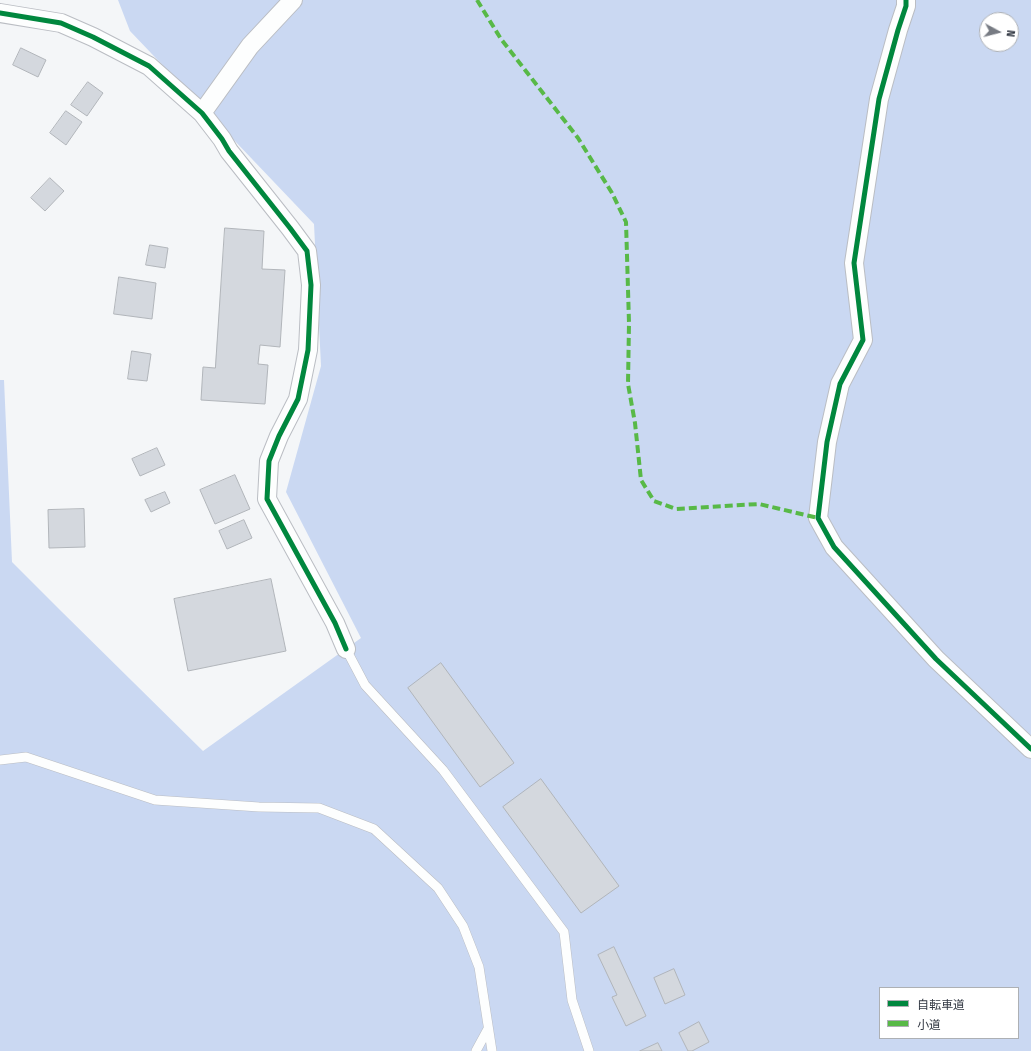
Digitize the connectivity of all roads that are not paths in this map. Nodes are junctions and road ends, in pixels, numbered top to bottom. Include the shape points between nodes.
1 (293, 0) edge
2 (906, 0) edge
3 (0, 13) edge
4 (202, 112) junction
5 (346, 650) joint
6 (1031, 749) edge
7 (0, 760) edge
8 (488, 1030) junction
9 (476, 1051) edge
10 (492, 1051) edge
11 (589, 1051) edge

1 - 4 street via 250,46
2 - 6 street via 880,99 854,263 863,340 840,384 827,442 818,518 834,547 931,653
3 - 4 street via 61,24 93,37 149,66
4 - 5 street via 307,251 311,285 308,350 298,399 269,461 268,499 335,623
5 - 11 lane via 365,685 443,770 564,932 572,1000
7 - 8 lane via 26,758 155,800 320,808 374,829 438,888 463,926 479,967
8 - 9 lane
8 - 10 lane

